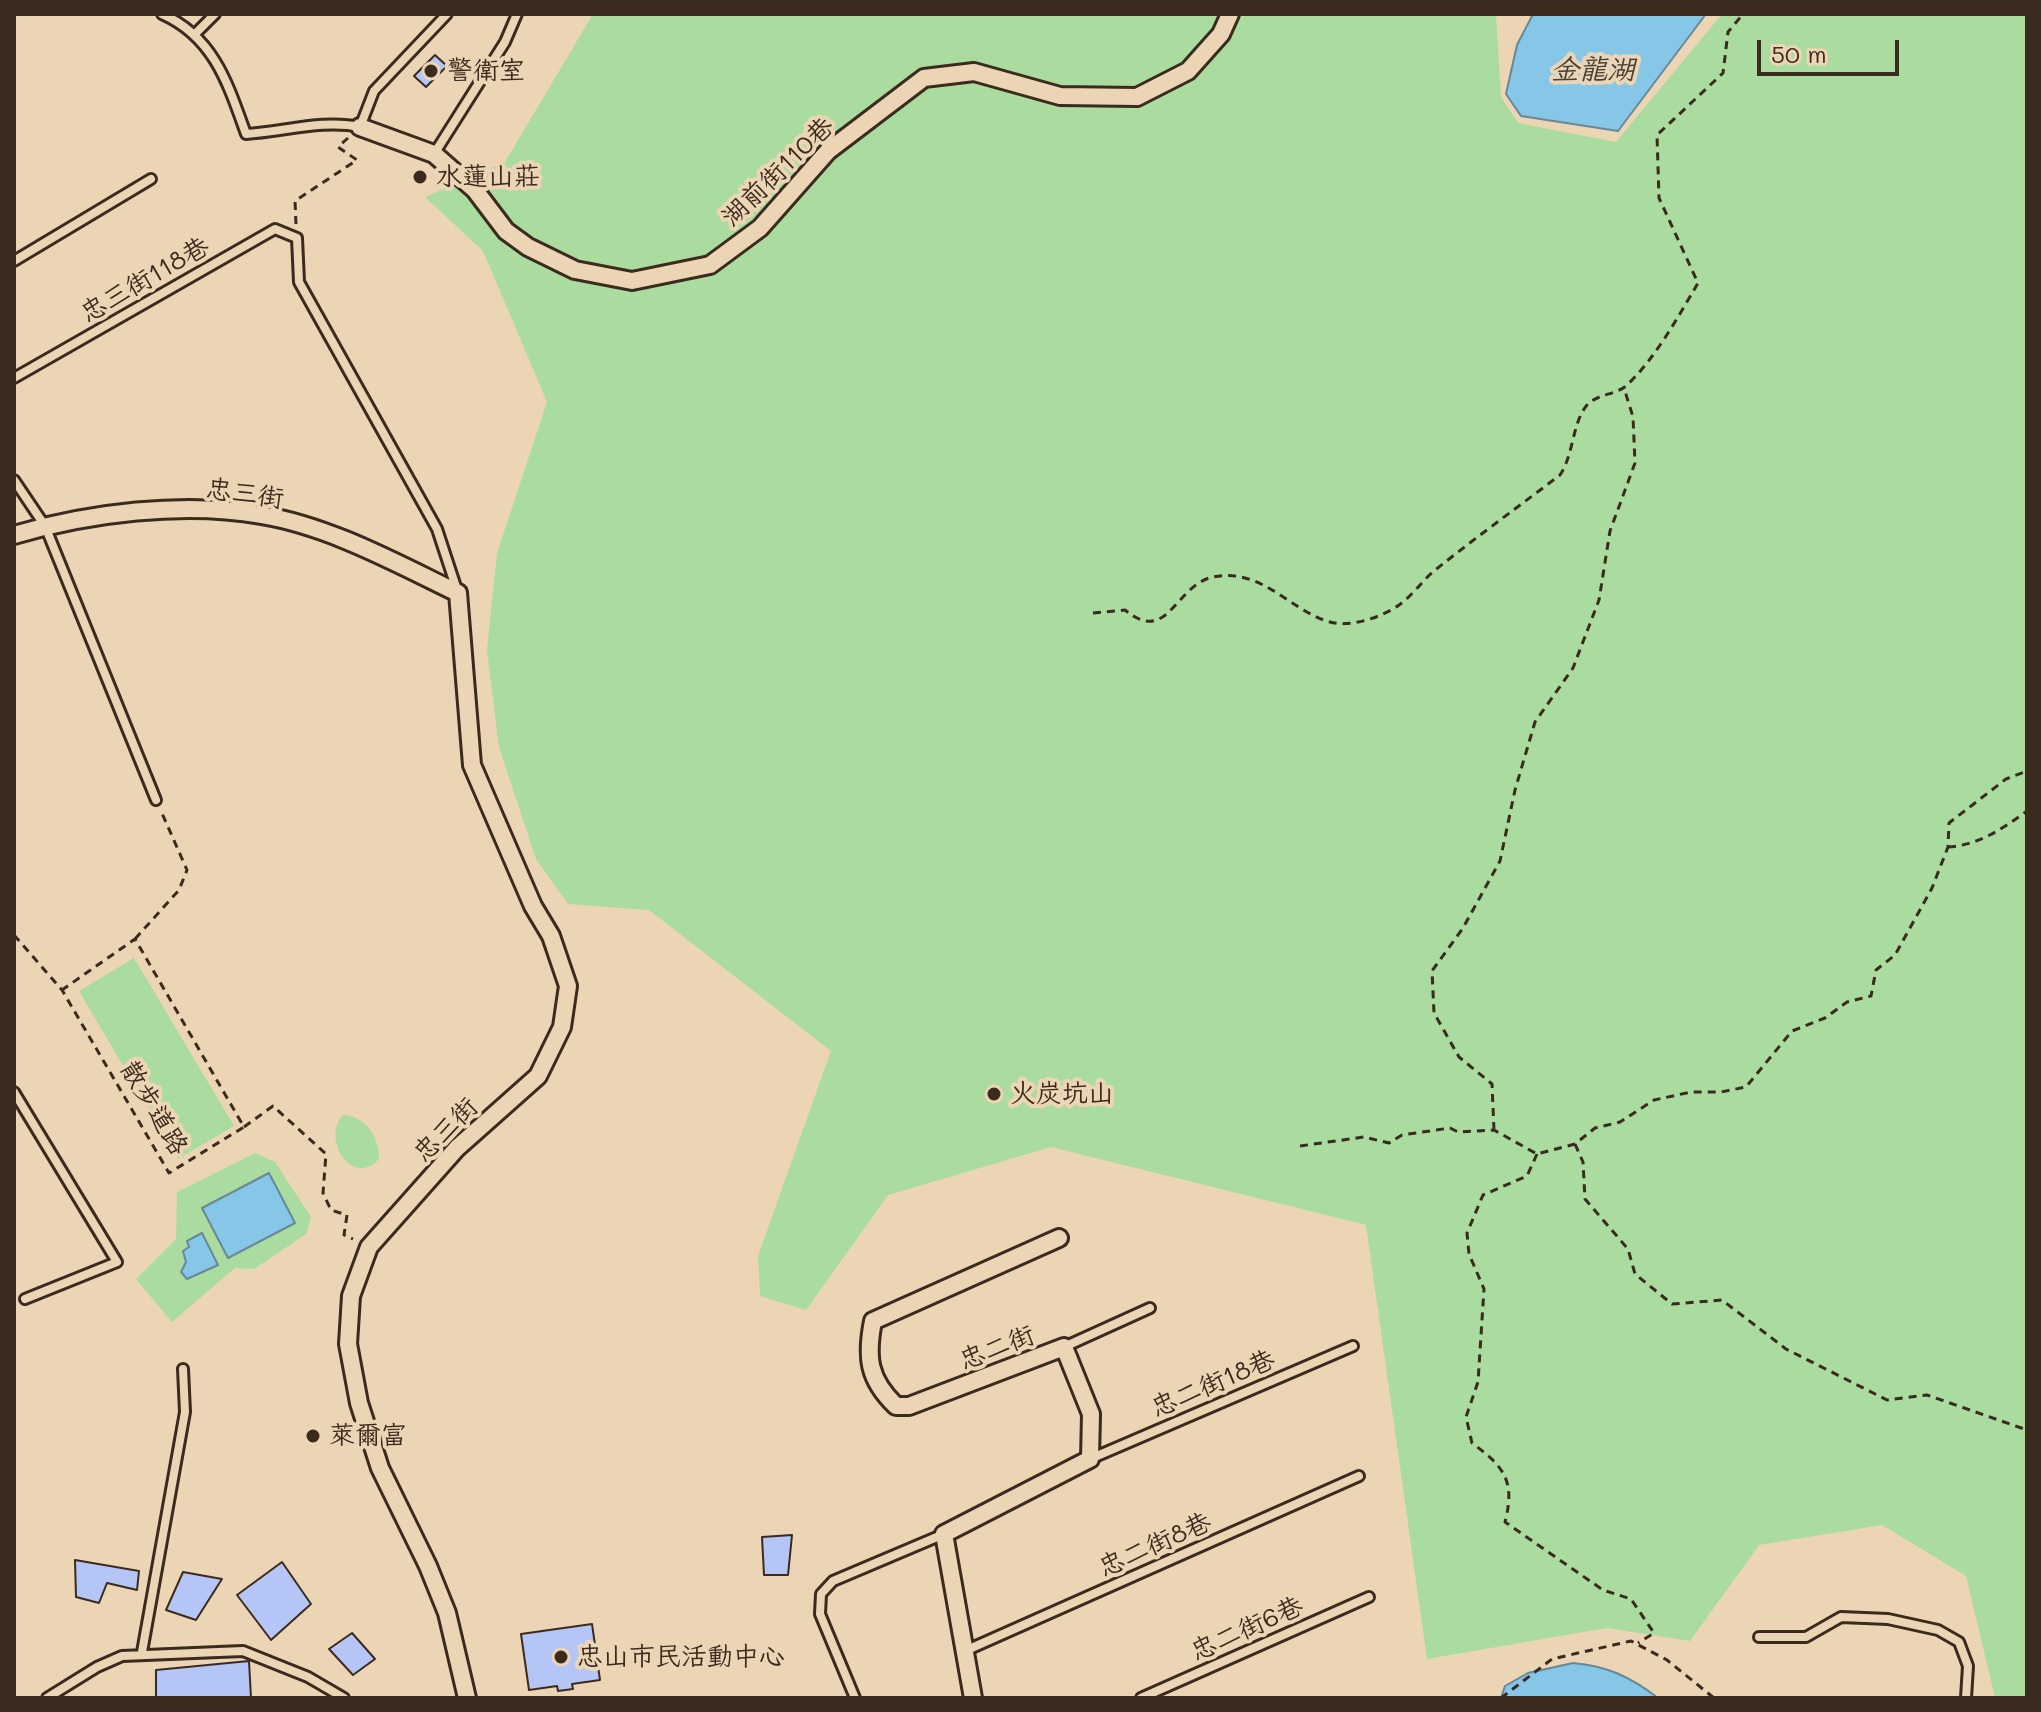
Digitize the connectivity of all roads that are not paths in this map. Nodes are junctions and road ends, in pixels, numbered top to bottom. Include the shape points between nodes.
1 (162, 14) edge
2 (215, 14) edge
3 (447, 14) edge
4 (517, 14) edge
5 (1230, 14) edge
6 (195, 34) junction
7 (360, 127) junction
8 (434, 154) junction
9 (151, 179) dead end
10 (297, 238) joint
11 (14, 261) edge
12 (14, 378) edge
13 (14, 480) edge
14 (45, 526) junction
15 (14, 535) edge
16 (458, 593) junction
17 (156, 800) road end
18 (14, 1092) edge
19 (1059, 1238) dead end
20 (25, 1299) dead end
21 (1150, 1308) dead end
22 (1353, 1346) dead end
23 (1064, 1347) junction
24 (183, 1369) dead end
25 (1090, 1459) junction
26 (1359, 1476) dead end
27 (944, 1534) junction
28 (1369, 1597) dead end
29 (1759, 1637) dead end
30 (967, 1650) junction
31 (142, 1652) junction
32 (47, 1698) edge
33 (344, 1698) edge
34 (467, 1698) edge
35 (855, 1698) edge
36 (973, 1698) edge
37 (1141, 1698) edge
38 (1966, 1698) edge

1 - 6 lane
2 - 6 lane
3 - 7 lane via 374,91
4 - 8 lane
5 - 8 street, 湖前街110巷 via 1221,34 1188,71 1137,97 1060,96 974,72 924,78 828,151 760,228 710,265 632,281 575,270 528,247 506,231 475,190
6 - 7 lane via 218,61 246,134 339,122
7 - 8 street, 湖前街110巷
9 - 11 lane
10 - 12 lane, 忠三街118巷 via 275,229
10 - 16 lane, 忠三街 via 299,282 437,529
13 - 14 lane
14 - 15 street, 忠三街
14 - 16 street, 忠三街 via 158,509 261,515 363,547
14 - 17 lane
16 - 34 street, 忠三街 via 472,765 551,936 568,986 566,1000 562,1027 538,1076 457,1148 369,1247 351,1296 348,1344 359,1403 380,1468 447,1613
18 - 20 lane via 117,1262
19 - 23 street, 忠二街 via 873,1321 867,1352 872,1376 884,1395 896,1406 909,1406
21 - 23 lane
22 - 25 lane, 忠二街18巷
23 - 25 street, 忠二街 via 1091,1414
24 - 31 lane via 185,1412
25 - 27 street
26 - 30 lane, 忠二街8巷
27 - 30 street
27 - 35 lane via 833,1581 821,1594 820,1614
28 - 37 lane, 忠二街6巷
29 - 38 lane via 1806,1637 1841,1617 1888,1619 1938,1630 1959,1642 1968,1666
30 - 36 street
31 - 32 lane via 97,1667
31 - 33 lane via 243,1651

